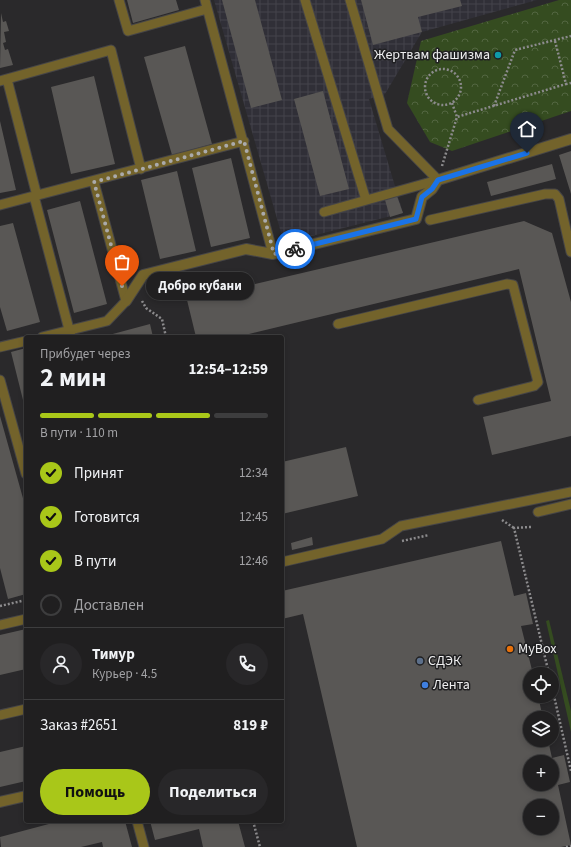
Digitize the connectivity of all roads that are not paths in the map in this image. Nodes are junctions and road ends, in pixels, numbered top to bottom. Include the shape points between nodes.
1 (119, 0) edge
2 (305, 0) edge
3 (350, 0) edge
4 (206, 4) edge
5 (4, 80) edge
6 (571, 139) edge
7 (244, 141) junction
8 (141, 169) junction
9 (438, 180) junction
10 (94, 182) junction
11 (35, 196) junction
12 (366, 200) junction
13 (0, 205) edge
14 (324, 212) dead end
15 (430, 220) dead end
16 (571, 252) edge
17 (274, 254) junction
18 (126, 301) junction
19 (338, 324) dead end
20 (70, 334) edge
21 (24, 341) edge
22 (0, 347) edge
23 (0, 380) edge
24 (478, 400) dead end
25 (24, 463) edge
26 (571, 492) edge
27 (571, 504) edge
28 (538, 512) dead end
29 (284, 562) edge
30 (24, 619) edge
31 (0, 625) edge
32 (24, 709) edge
33 (0, 715) edge
34 (24, 796) edge
35 (0, 802) edge
36 (138, 823) edge
37 (144, 847) edge

1 - 4 lane via 128,31
2 - 12 lane
3 - 9 lane via 388,129
4 - 7 lane
5 - 8 lane via 111,50
5 - 11 lane
6 - 9 street
7 - 8 lane
7 - 17 lane
8 - 10 lane
9 - 12 lane
9 - 17 street via 422,197 416,219
10 - 11 lane
10 - 18 lane
11 - 13 lane
11 - 20 lane
12 - 14 lane
15 - 16 lane via 545,194 555,194 559,199
17 - 18 street via 246,249 143,275
18 - 20 lane via 107,321
19 - 24 lane via 513,284 538,382 534,386
21 - 22 lane
23 - 25 lane
26 - 29 lane via 401,526 382,539
27 - 28 lane
30 - 31 lane
32 - 33 lane
34 - 35 street
36 - 37 lane

